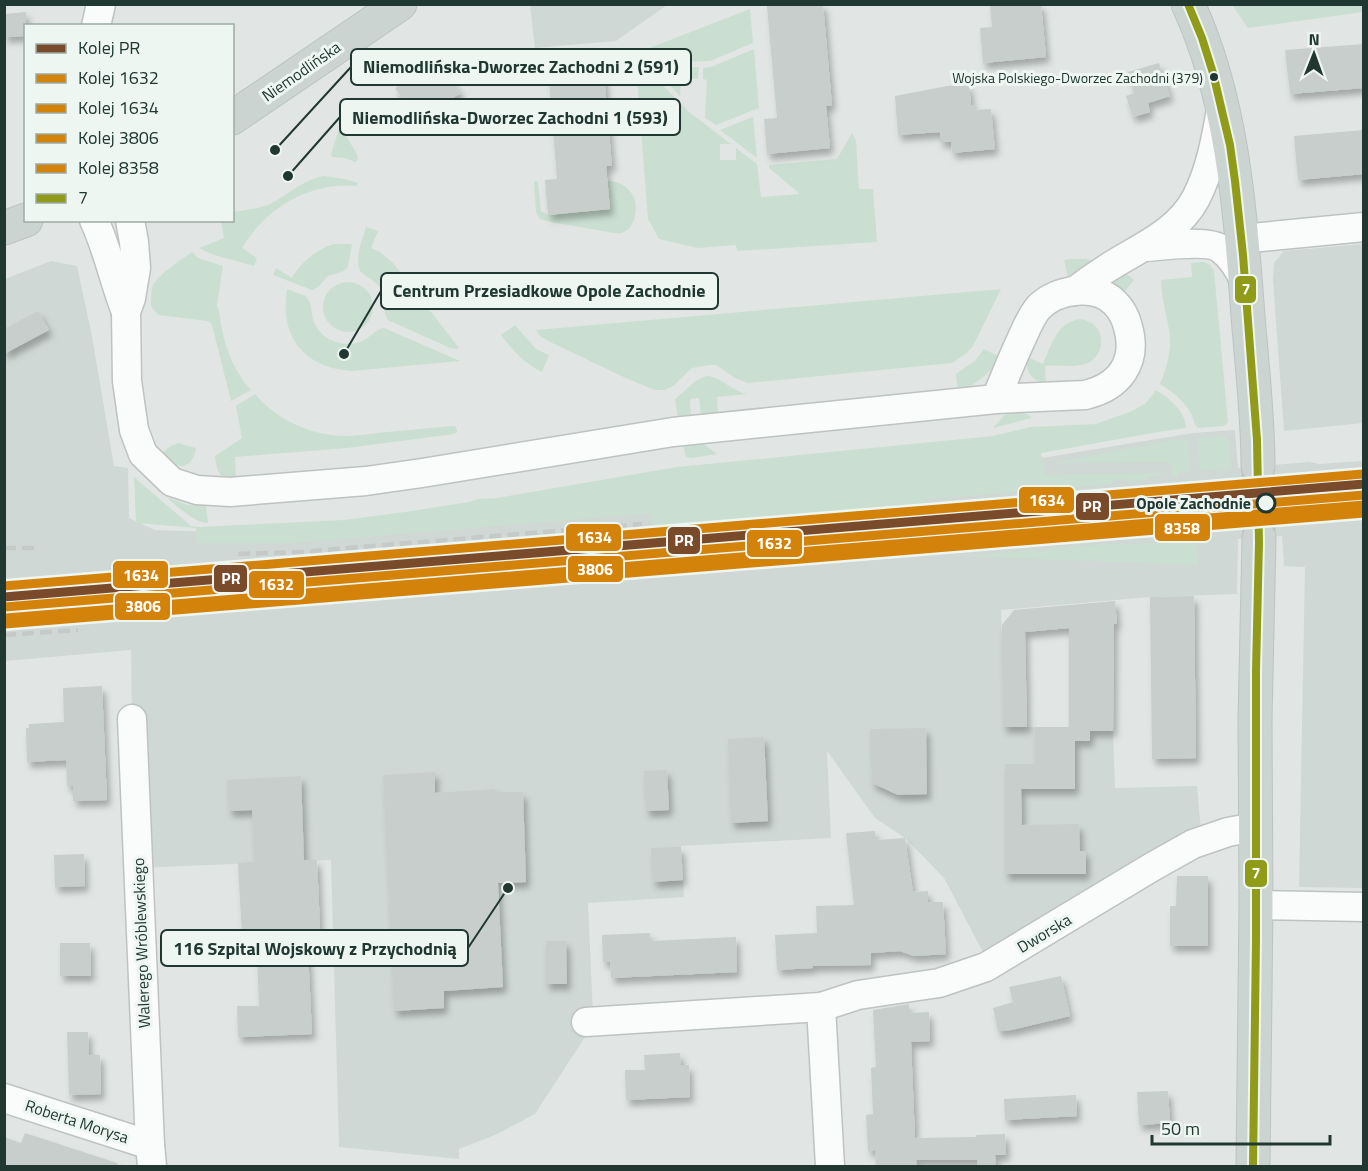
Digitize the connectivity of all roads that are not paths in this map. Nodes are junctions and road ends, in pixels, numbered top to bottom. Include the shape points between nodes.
1 (101, 4) edge
2 (108, 4) edge
3 (400, 4) edge
4 (1188, 4) edge
5 (96, 24) edge
6 (112, 24) edge
7 (1222, 107) junction
8 (234, 117) edge
9 (24, 221) edge
10 (95, 222) edge
11 (130, 222) edge
12 (1364, 227) edge
13 (4, 228) edge
14 (1241, 239) junction
15 (1145, 247) junction
16 (1245, 284) junction
17 (1075, 291) junction
18 (126, 312) junction
19 (996, 399) junction
20 (1258, 466) tunnel mouth
21 (1259, 538) tunnel mouth
22 (132, 718) dead end
23 (1255, 827) junction
24 (1256, 905) junction
25 (1364, 907) edge
26 (821, 1007) junction
27 (586, 1022) dead end
28 (4, 1098) edge
29 (151, 1156) edge
30 (830, 1167) edge
31 (1253, 1167) edge

1 - 5 street
2 - 6 street
3 - 8 main road, Niemodlińska
4 - 7 main road
7 - 14 main road via 1236,178
7 - 15 street via 1210,160 1195,200 1176,224
9 - 13 main road
10 - 18 street
11 - 18 street via 136,268
12 - 14 street
14 - 16 main road
15 - 16 street via 1219,247 1231,258
15 - 17 street
16 - 20 main road
17 - 19 street via 1056,296 1038,308
17 - 19 street via 1102,295 1121,310 1131,343 1126,369 1110,386 1095,393
18 - 19 street via 129,405 143,454 172,482 197,490 230,492 366,481 673,432
21 - 23 main road
22 - 29 street, Walerego Wróblewskiego
23 - 24 main road
23 - 26 street, Dworska via 1192,844 986,967 939,983 858,995
24 - 25 street
24 - 31 main road
26 - 27 street, Dworska
26 - 30 street
28 - 29 street, Roberta Morysa

